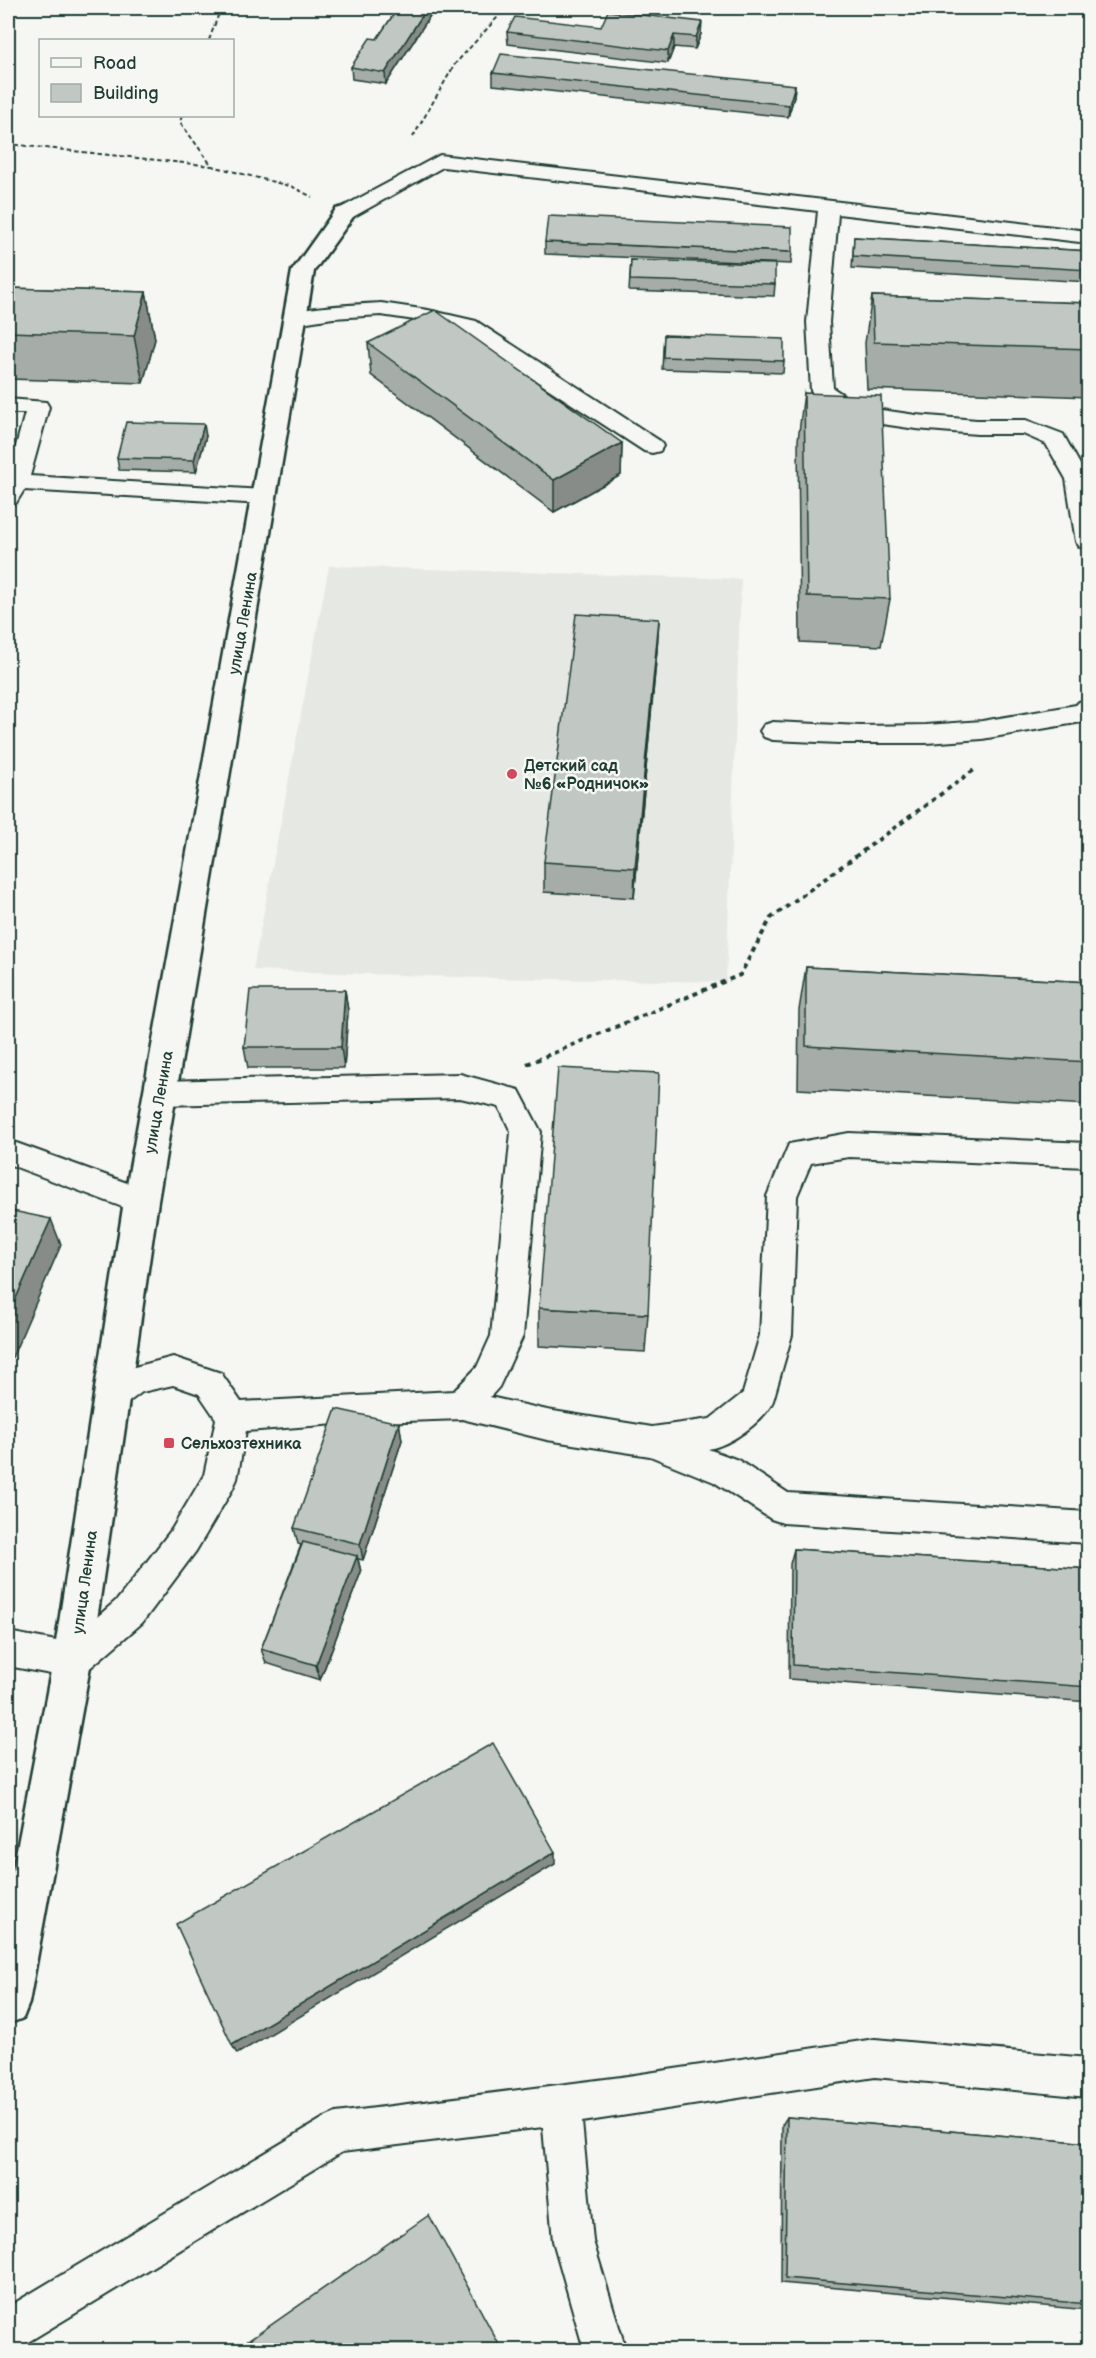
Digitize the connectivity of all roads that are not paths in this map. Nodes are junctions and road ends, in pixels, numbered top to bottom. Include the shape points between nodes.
1 (829, 206) junction
2 (344, 214) joint
3 (1089, 237) edge
4 (295, 318) junction
5 (8, 406) edge
6 (652, 446) dead end
7 (12, 490) edge
8 (264, 497) junction
9 (1089, 542) edge
10 (1089, 708) edge
11 (773, 731) dead end
12 (160, 1094) junction
13 (8, 1152) edge
14 (1089, 1155) edge
15 (141, 1201) junction
16 (111, 1398) junction
17 (462, 1405) junction
18 (234, 1418) junction
19 (651, 1441) junction
20 (1089, 1528) edge
21 (8, 1649) edge
22 (72, 1661) junction
23 (8, 2003) edge
24 (1089, 2078) edge
25 (561, 2105) junction
26 (8, 2330) edge
27 (605, 2350) edge

1 - 2 lane via 440,161
1 - 3 lane
1 - 9 lane via 818,322 822,391 855,413 977,427 1026,427 1055,439 1077,479
2 - 4 street, улица Ленина via 303,271
4 - 6 lane via 381,309 468,326
4 - 8 street, улица Ленина
5 - 7 lane via 38,407
7 - 8 lane
8 - 12 street, улица Ленина
10 - 11 lane via 1019,724 949,733 844,735
12 - 15 street, улица Ленина
12 - 17 lane via 460,1086 509,1098 526,1132 507,1336 488,1377
13 - 15 lane
14 - 19 lane via 849,1145 800,1153 782,1196 776,1335 757,1401 717,1433
15 - 16 street, улица Ленина
16 - 18 lane via 134,1380 173,1371 210,1383
16 - 22 street, улица Ленина
17 - 18 lane via 350,1408
17 - 19 lane via 547,1425
18 - 22 lane via 219,1479 184,1540 130,1611
19 - 20 lane via 726,1471 783,1508
21 - 22 lane
22 - 23 street, улица Ленина
24 - 25 lane via 875,2058
25 - 26 lane via 336,2133
25 - 27 lane via 573,2241

